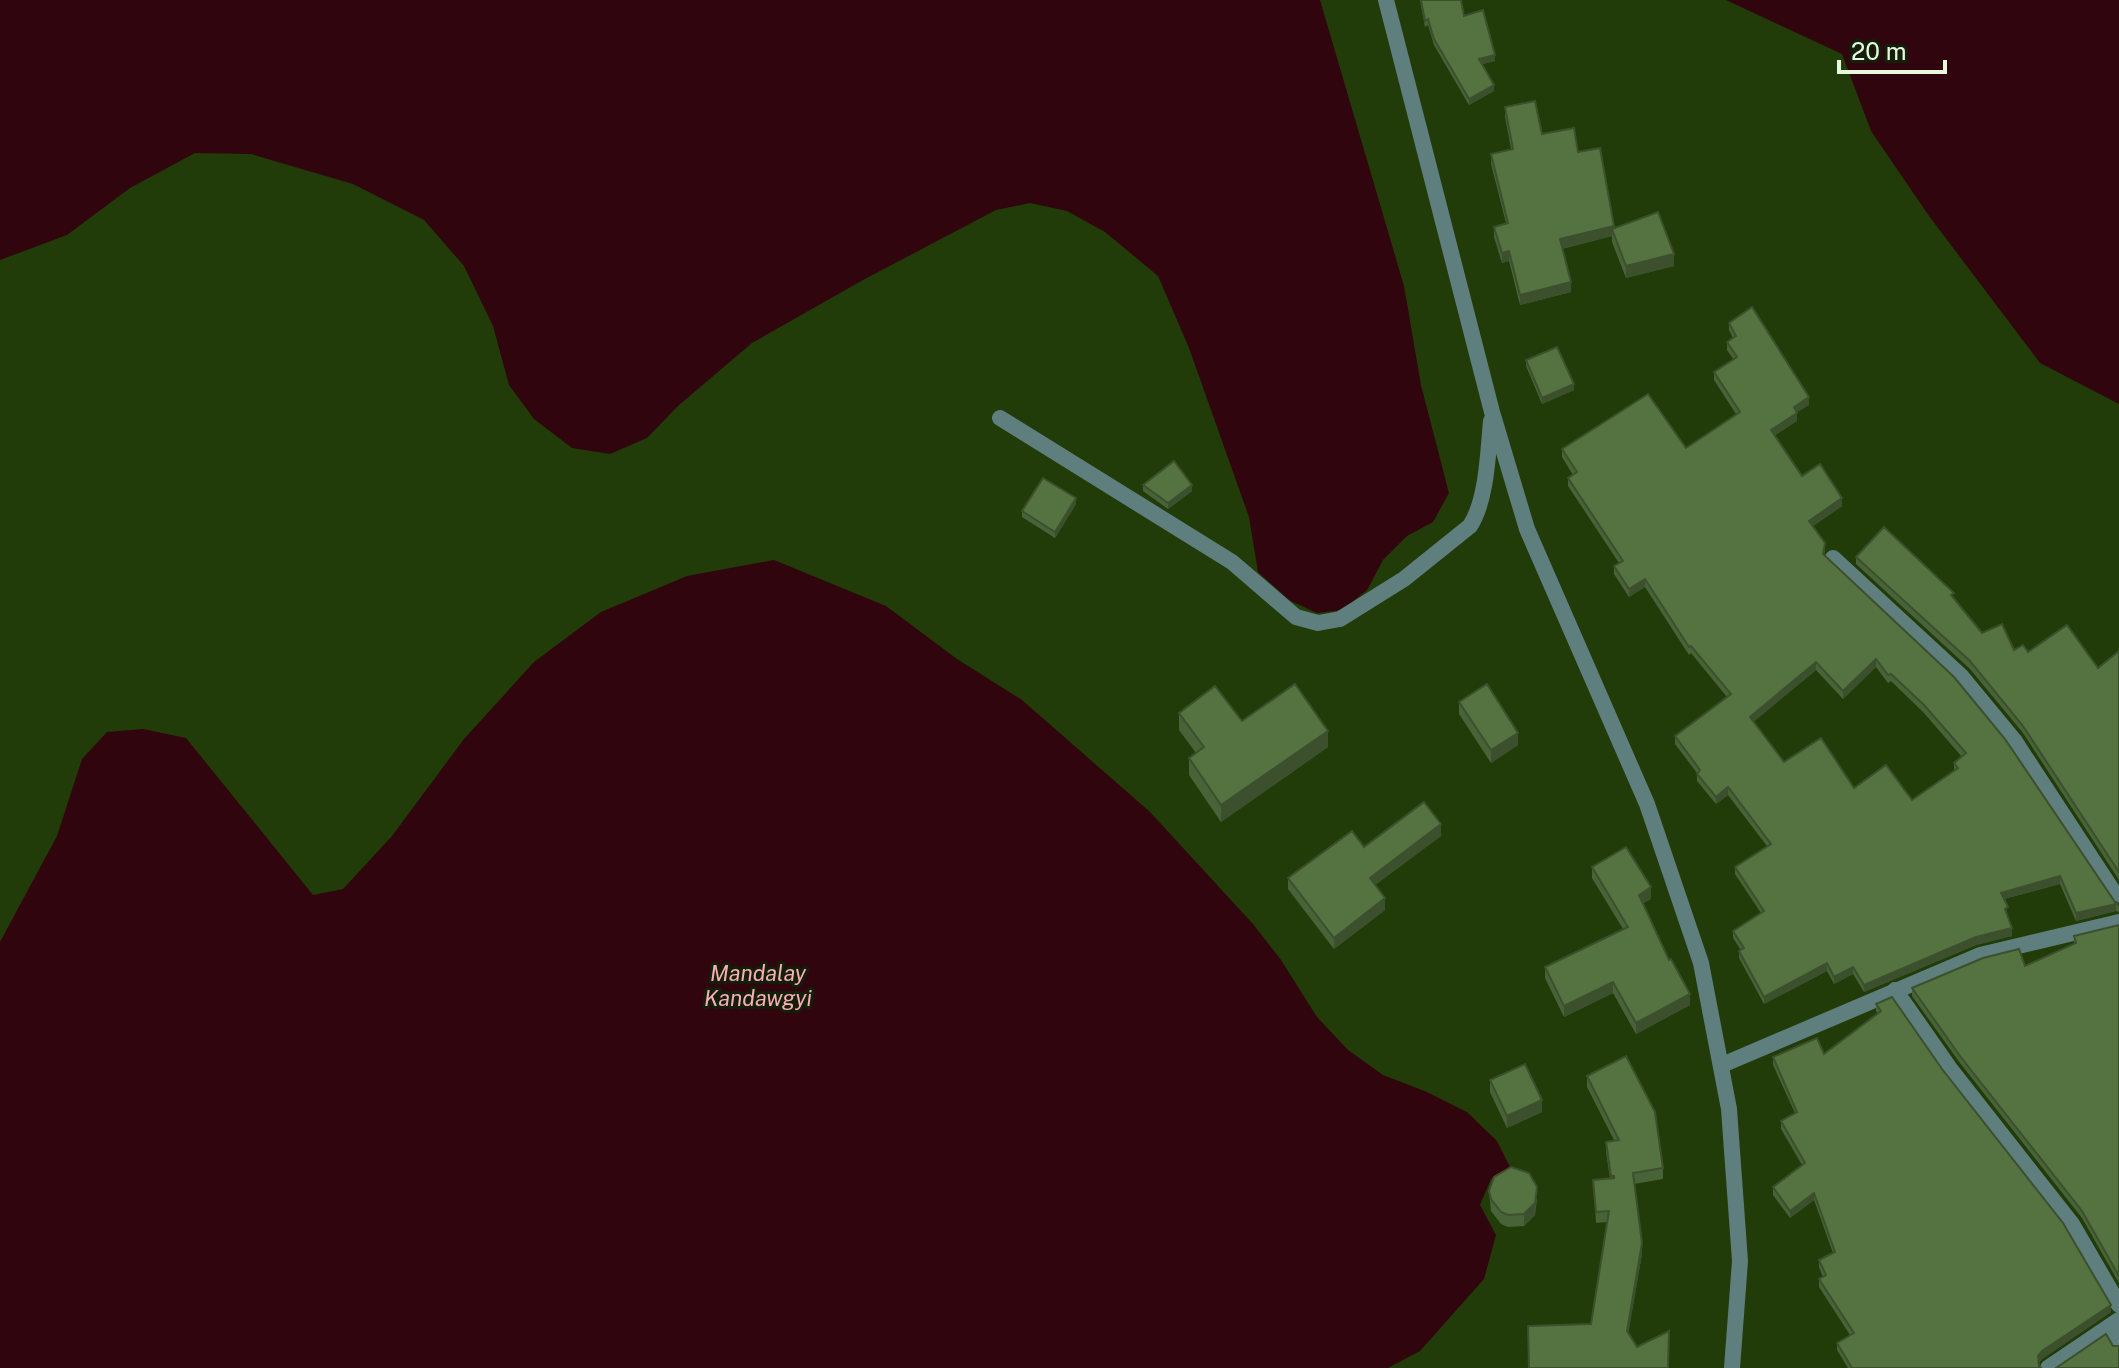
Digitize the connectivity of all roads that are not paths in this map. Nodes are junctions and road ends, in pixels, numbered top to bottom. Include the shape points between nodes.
1 (1386, 0) edge
2 (1492, 412) junction
3 (1000, 418) dead end
4 (1833, 558) edge
5 (2119, 900) edge
6 (2119, 922) edge
7 (1895, 990) junction
8 (1722, 1065) junction
9 (2119, 1305) edge
10 (2115, 1323) edge
11 (2119, 1344) edge
12 (1732, 1368) edge
13 (2048, 1368) edge

1 - 2 street
2 - 3 street via 1486,469 1470,526 1404,579 1340,619 1318,623 1296,617 1232,562
2 - 8 street via 1527,529 1647,804 1701,963
4 - 5 street via 1962,677 2014,740
6 - 7 street via 1980,955
7 - 8 street
7 - 9 street via 2072,1224
8 - 12 street via 1740,1261
10 - 11 street
10 - 13 street

